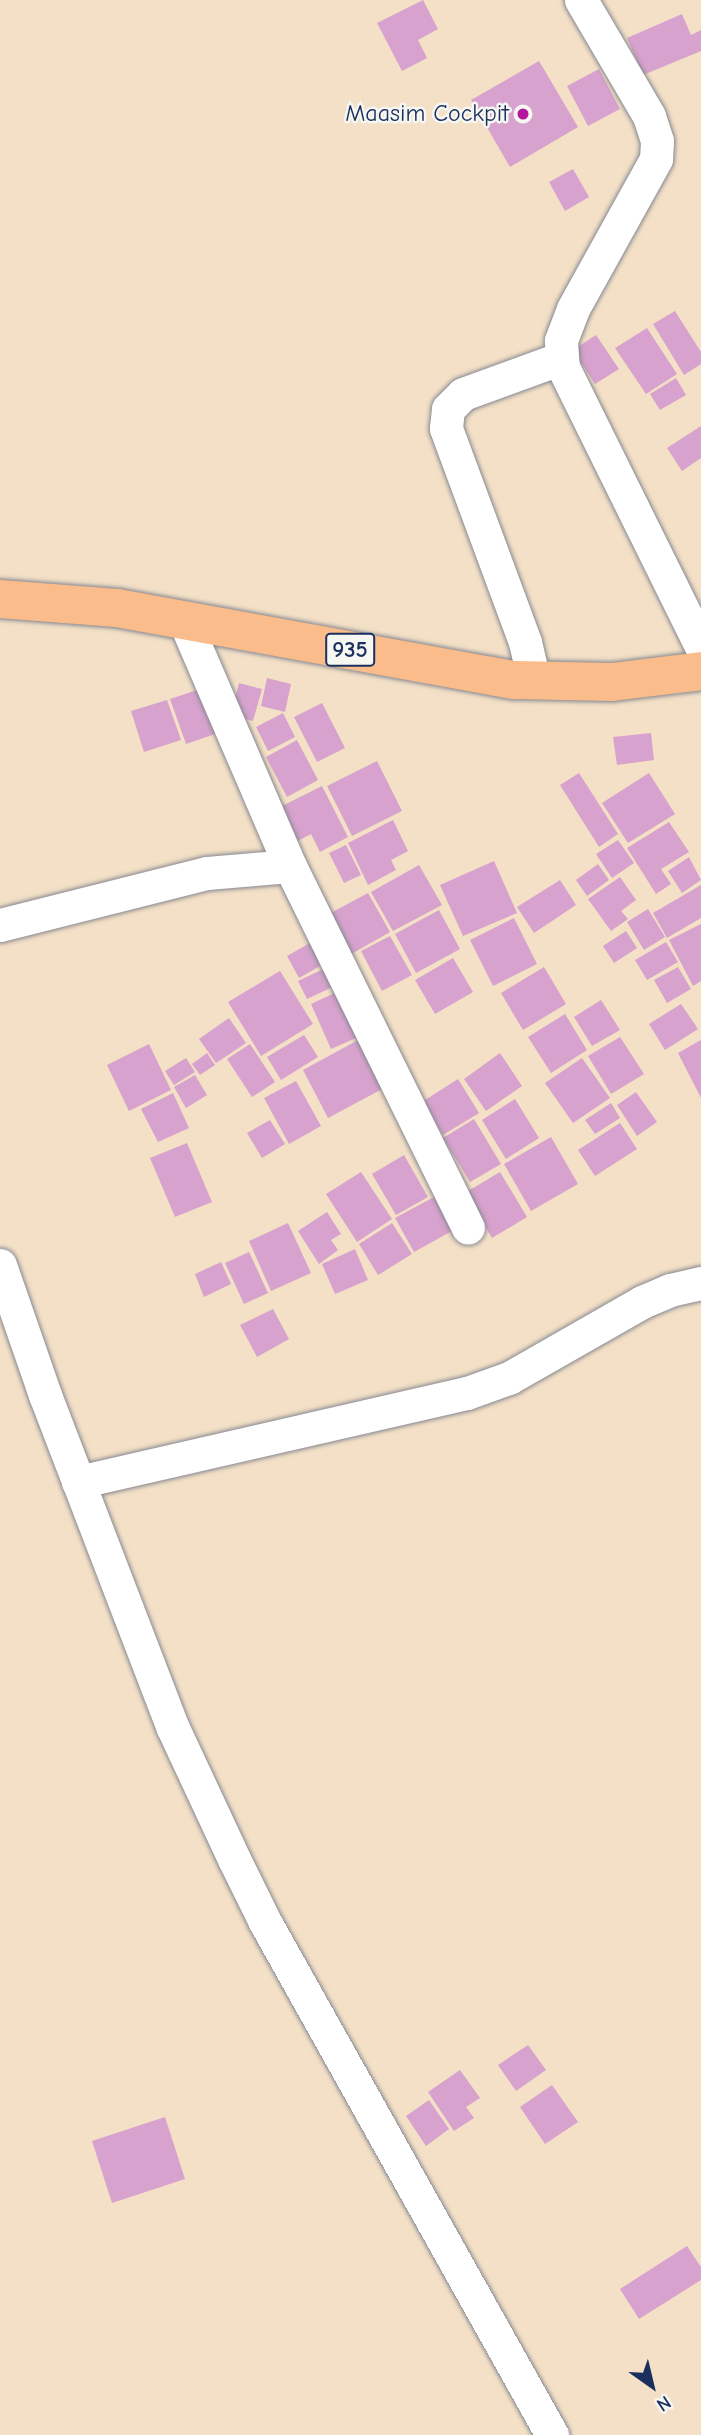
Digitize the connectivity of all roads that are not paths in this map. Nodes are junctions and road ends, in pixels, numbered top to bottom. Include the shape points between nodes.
1 (581, 0) edge
2 (562, 358) junction
3 (0, 598) edge
4 (184, 620) junction
5 (701, 646) edge
6 (701, 671) edge
7 (534, 681) junction
8 (290, 866) junction
9 (0, 925) edge
10 (468, 1228) dead end
11 (0, 1265) edge
12 (701, 1283) edge
13 (78, 1482) junction
14 (552, 2435) edge

1 - 2 street via 649,116 657,141 656,159 573,309 561,341
2 - 5 street
2 - 7 street via 463,394 448,409 446,428 525,642
3 - 4 main road, 935 via 117,608
4 - 7 main road, 935
4 - 8 street
6 - 7 main road, 935 via 612,682
8 - 9 street via 207,873
8 - 10 street
11 - 13 street
12 - 13 street via 642,1302 509,1378 467,1393
13 - 14 street via 172,1726 265,1922

